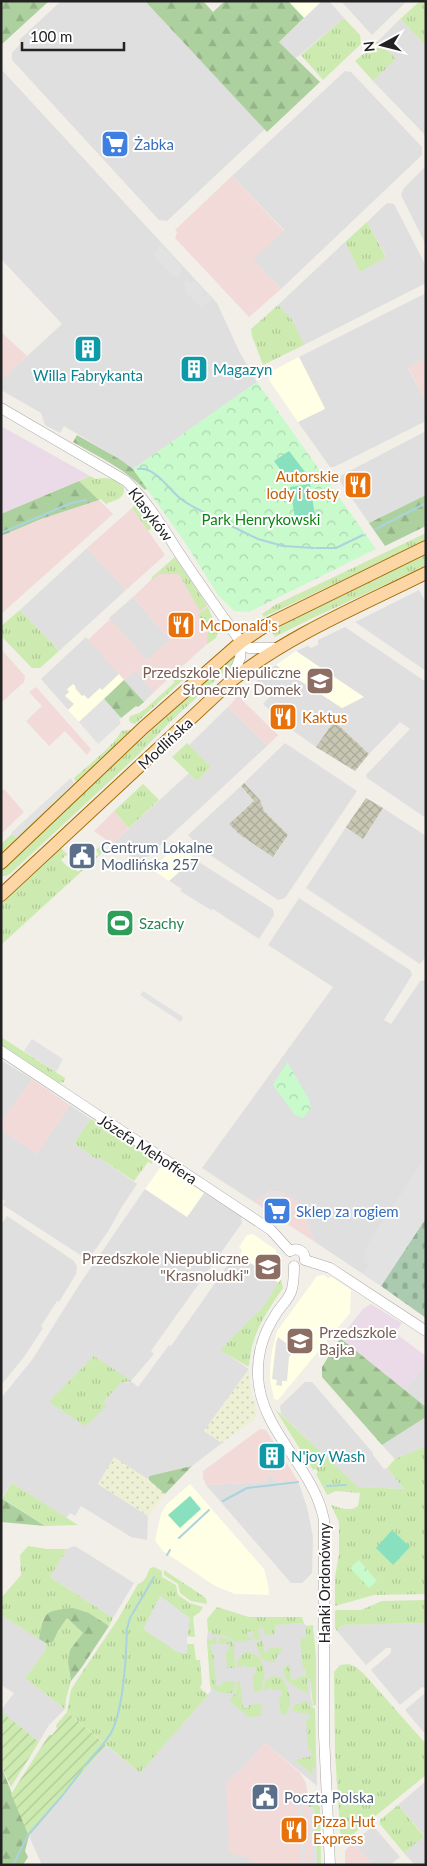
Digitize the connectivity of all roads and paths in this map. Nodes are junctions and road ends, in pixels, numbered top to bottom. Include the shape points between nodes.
1 (1, 408) edge
2 (426, 547) edge
3 (426, 573) edge
4 (242, 642) junction
5 (276, 648) junction
6 (231, 681) junction
7 (1, 863) edge
8 (1, 895) edge
9 (1, 1052) edge
10 (290, 1251) junction
11 (305, 1260) junction
12 (294, 1266) junction
13 (426, 1331) edge
14 (330, 1865) edge

1 - 4 street, Klasyków via 113,472 138,492
2 - 4 main road, Modlińska via 265,626
3 - 5 main road, Modlińska
4 - 5 street via 249,648
4 - 6 street
4 - 7 main road, Modlińska via 143,728
5 - 6 main road, Modlińska
6 - 8 main road, Modlińska
9 - 10 street, Józefa Mehoffera via 271,1230
10 - 11 street via 301,1250
10 - 12 street via 289,1262
11 - 12 street
11 - 13 street via 330,1268
12 - 14 street, Hanki Ordonówny via 290,1294 264,1335 258,1376 268,1416 311,1484 324,1520 324,1736

